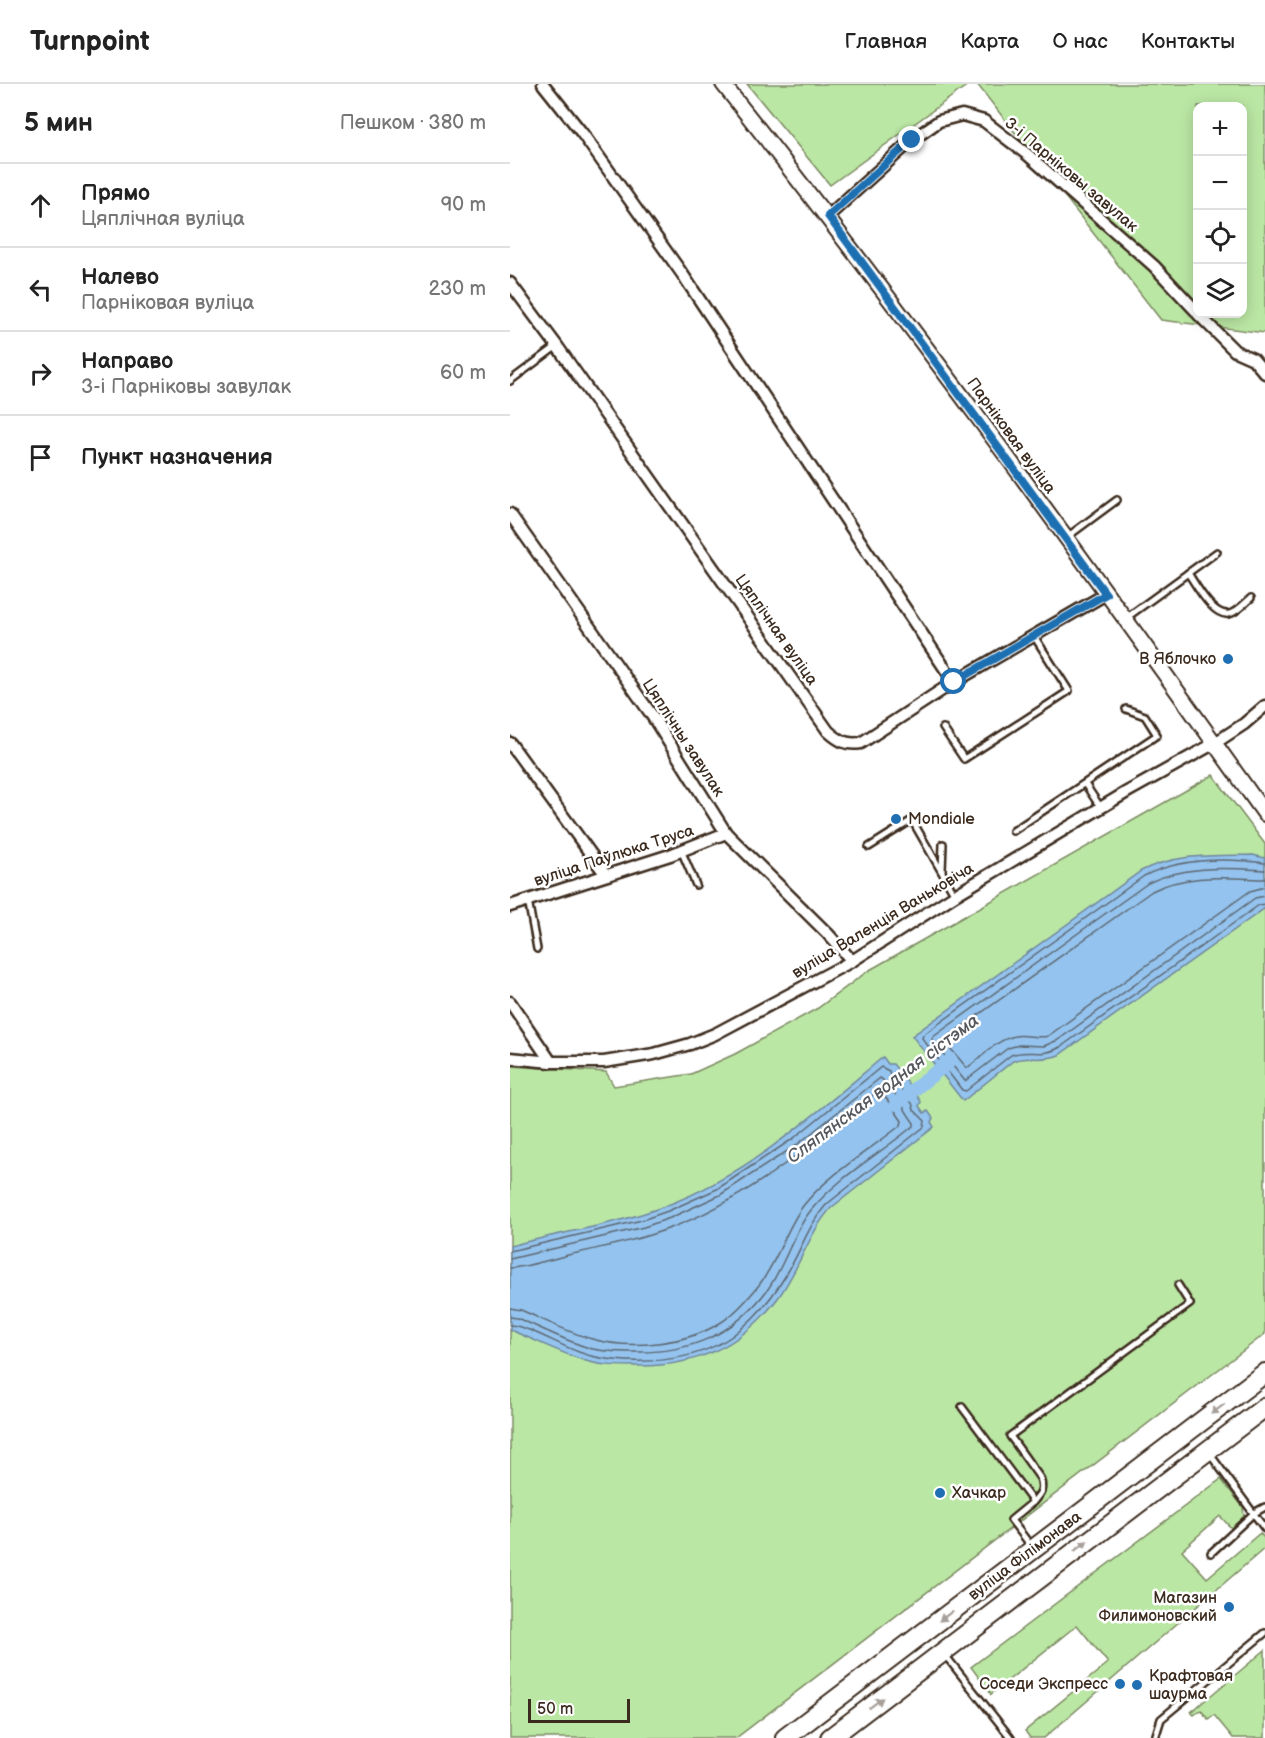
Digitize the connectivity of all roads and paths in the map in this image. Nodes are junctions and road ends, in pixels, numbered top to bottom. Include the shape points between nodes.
1 (543, 84) edge
2 (723, 84) edge
3 (828, 216) junction
4 (510, 283) edge
5 (1193, 308) edge
6 (1203, 318) edge
7 (557, 346) junction
8 (1265, 373) edge
9 (510, 381) edge
10 (1117, 500) dead end
11 (510, 514) edge
12 (1066, 538) junction
13 (1217, 552) dead end
14 (1188, 573) junction
15 (1106, 594) junction
16 (1251, 598) dead end
17 (1125, 619) junction
18 (1033, 635) junction
19 (954, 682) junction
20 (1265, 706) edge
21 (1126, 709) dead end
22 (943, 728) dead end
23 (510, 743) edge
24 (1215, 743) junction
25 (1085, 784) junction
26 (1101, 808) junction
27 (1265, 814) edge
28 (1013, 831) dead end
29 (726, 834) junction
30 (943, 844) dead end
31 (869, 847) dead end
32 (681, 850) junction
33 (941, 873) junction
34 (606, 875) junction
35 (696, 885) dead end
36 (955, 895) junction
37 (528, 900) junction
38 (510, 906) edge
39 (537, 949) dead end
40 (852, 961) junction
41 (510, 1002) edge
42 (510, 1058) edge
43 (551, 1062) junction
44 (1178, 1285) dead end
45 (1265, 1373) edge
46 (962, 1407) dead end
47 (1265, 1407) edge
48 (1207, 1451) junction
49 (1033, 1502) junction
50 (1265, 1507) edge
51 (1254, 1513) junction
52 (1265, 1529) edge
53 (1033, 1549) junction
54 (1211, 1553) dead end
55 (1049, 1570) junction
56 (1265, 1633) edge
57 (898, 1652) junction
58 (942, 1652) junction
59 (915, 1673) junction
60 (785, 1738) edge
61 (830, 1738) edge
62 (1011, 1738) edge
63 (1155, 1738) edge

1 - 19 street via 683,275
2 - 3 street, Парніковая вуліца
3 - 5 street, 3-і Парніковы завулак via 912,140 939,121 962,115 984,121 1028,155 1154,266
3 - 12 street, Парніковая вуліца
4 - 7 street, Цяплічная вуліца
6 - 8 street, 3-і Парніковы завулак via 1235,351 1253,359
7 - 9 lane
7 - 19 street, Цяплічная вуліца via 836,738 861,743
10 - 12 lane
11 - 29 street, Цяплічны завулак via 651,714
12 - 15 street, Парніковая вуліца
13 - 14 lane
14 - 16 lane via 1211,606 1223,615 1231,614
14 - 17 lane
15 - 17 street, Парніковая вуліца
15 - 18 street, Цяплічная вуліца
17 - 24 street, Парніковая вуліца
18 - 19 street, Цяплічная вуліца
18 - 22 lane via 1069,691 964,759
20 - 24 street
21 - 25 lane via 1145,716 1157,735
23 - 34 street
24 - 26 street, вуліца Валенція Ваньковіча
24 - 27 street, Парніковая вуліца
25 - 26 lane
25 - 28 lane
26 - 36 street, вуліца Валенція Ваньковіча
29 - 32 street, вуліца Паўлюка Труса
29 - 40 street, Цяплічны завулак
30 - 33 lane
31 - 33 lane via 912,820
32 - 34 street, вуліца Паўлюка Труса
32 - 35 lane
33 - 36 lane
34 - 37 street, вуліца Паўлюка Труса
36 - 40 street, вуліца Валенція Ваньковіча
37 - 38 street, вуліца Паўлюка Труса
37 - 39 lane
40 - 43 street, вуліца Валенція Ваньковіча via 690,1044 604,1062
41 - 43 street
42 - 43 street, вуліца Валенція Ваньковіча
44 - 49 lane via 1190,1304 1010,1436 1040,1478 1041,1492
45 -> 53 main road, вуліца Філімонава
46 - 49 lane
47 - 48 main road, вуліца Філімонава
48 - 51 lane
55 -> 48 main road, вуліца Філімонава
49 - 53 lane via 1011,1520
50 - 51 lane
51 - 52 lane
51 - 54 lane
53 - 55 main road
53 -> 57 main road, вуліца Філімонава
55 - 58 main road, вуліца Філімонава
56 - 63 lane via 1161,1719
57 - 59 main road
57 - 60 main road, вуліца Філімонава
58 - 59 main road, вуліца Філімонава
58 - 62 lane
61 -> 59 main road, вуліца Філімонава

